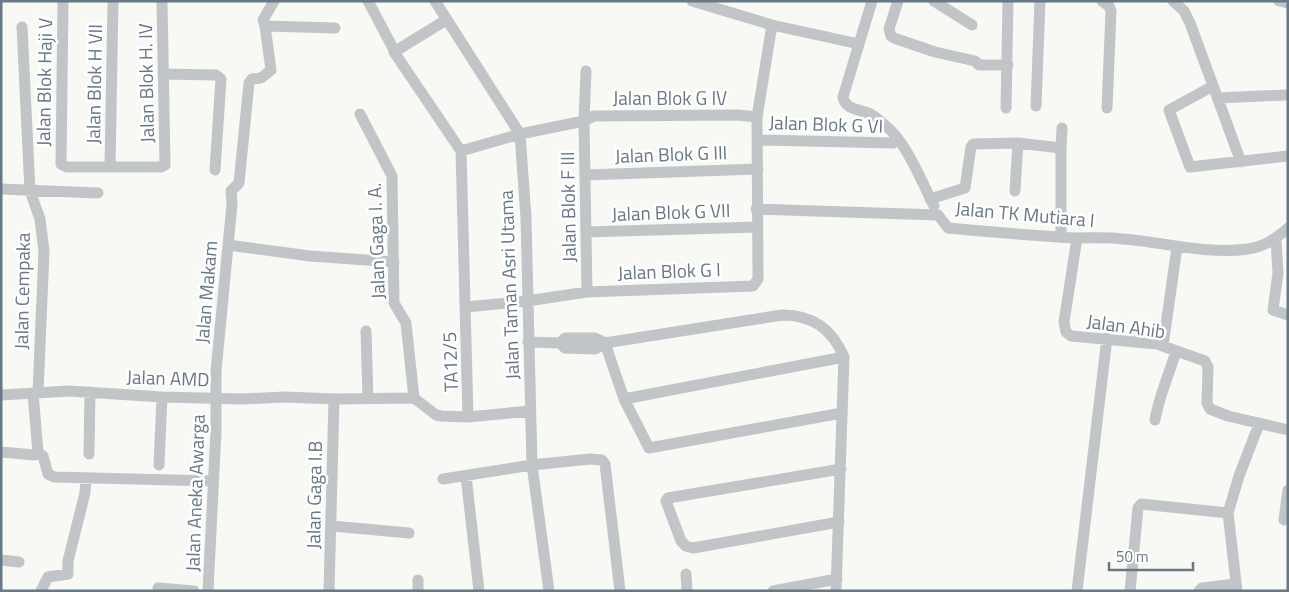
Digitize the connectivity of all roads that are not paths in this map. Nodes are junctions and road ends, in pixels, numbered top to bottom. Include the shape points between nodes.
1 (63, 1) edge
2 (112, 1) edge
3 (162, 1) edge
4 (274, 1) edge
5 (368, 1) edge
6 (435, 1) edge
7 (692, 1) edge
8 (872, 1) edge
9 (898, 1) edge
10 (934, 1) edge
11 (1008, 1) edge
12 (1040, 1) edge
13 (1102, 1) edge
14 (1172, 1) edge
15 (1279, 1) edge
16 (1288, 3) edge
17 (446, 20) junction
18 (772, 25) junction
19 (972, 25) dead end
20 (265, 26) junction
21 (22, 27) dead end
22 (334, 28) dead end
23 (860, 44) junction
24 (394, 52) junction
25 (1008, 65) junction
26 (586, 71) dead end
27 (163, 74) junction
28 (1213, 86) junction
29 (1286, 95) dead end
30 (1218, 98) junction
31 (1036, 106) dead end
32 (1006, 108) dead end
33 (1107, 108) dead end
34 (360, 114) dead end
35 (757, 117) junction
36 (584, 121) junction
37 (1062, 128) dead end
38 (525, 133) junction
39 (757, 140) junction
40 (893, 143) dead end
41 (1018, 143) junction
42 (1061, 148) junction
43 (461, 152) junction
44 (1288, 156) edge
45 (1241, 162) junction
46 (110, 167) junction
47 (758, 169) junction
48 (215, 170) dead end
49 (585, 175) junction
50 (1, 189) edge
51 (30, 191) junction
52 (1015, 192) dead end
53 (98, 194) dead end
54 (930, 199) junction
55 (756, 209) junction
56 (938, 215) junction
57 (757, 227) junction
58 (1288, 228) edge
59 (586, 232) junction
60 (1060, 237) junction
61 (1077, 238) junction
62 (1276, 239) junction
63 (228, 245) junction
64 (1177, 247) junction
65 (394, 262) junction
66 (587, 292) junction
67 (527, 306) junction
68 (466, 307) junction
69 (1288, 315) edge
70 (366, 331) dead end
71 (1107, 338) junction
72 (528, 342) junction
73 (605, 343) junction
74 (1163, 346) junction
75 (1176, 351) junction
76 (844, 357) junction
77 (90, 392) junction
78 (35, 393) junction
79 (1, 395) edge
80 (162, 397) junction
81 (215, 397) junction
82 (414, 398) junction
83 (334, 399) junction
84 (368, 399) junction
85 (624, 399) junction
86 (530, 411) junction
87 (842, 414) junction
88 (468, 417) junction
89 (1154, 420) dead end
90 (1259, 424) junction
91 (1288, 430) edge
92 (1, 452) edge
93 (38, 453) junction
94 (89, 454) dead end
95 (159, 465) dead end
96 (532, 465) junction
97 (841, 469) junction
98 (466, 476) junction
99 (86, 478) junction
100 (443, 479) dead end
101 (213, 481) junction
102 (1288, 490) edge
103 (1228, 512) junction
104 (1284, 520) dead end
105 (838, 522) junction
106 (332, 526) junction
107 (409, 532) dead end
108 (1, 560) edge
109 (19, 562) dead end
110 (686, 574) dead end
111 (837, 585) edge
112 (158, 588) dead end
113 (1236, 588) edge
114 (41, 591) edge
115 (194, 591) edge
116 (208, 591) edge
117 (329, 591) edge
118 (479, 591) edge
119 (549, 591) edge
120 (620, 591) edge
121 (687, 591) edge
122 (773, 591) edge
123 (1077, 591) edge
124 (1130, 591) edge
125 (1200, 591) edge

1 - 46 street, Jalan Blok Haji V via 61,164 67,167
2 - 46 street, Jalan Blok H VII
3 - 27 street, Jalan Blok H. IV
4 - 20 street via 264,16
5 - 24 street
6 - 17 street, Jalan Taman Asri Utama
7 - 18 street
8 - 23 street
9 - 25 street via 889,29 894,38 934,52 975,61 979,65
10 - 19 street
11 - 25 street
12 - 31 street
13 - 33 street via 1111,11
14 - 28 street via 1184,10
15 - 16 street
17 - 24 street
17 - 38 street, Jalan Taman Asri Utama
18 - 23 street
18 - 35 street
20 - 22 street
20 - 63 street, Jalan Makam via 271,70 249,83 239,183 231,192
21 - 51 street, Jalan Cempaka
23 - 54 street via 844,101 847,106 872,115 888,127
24 - 43 street
25 - 32 street
26 - 36 street, Jalan Blok F III
27 - 46 street, Jalan Blok H. IV via 165,165
27 - 48 street via 216,75 222,79
28 - 30 street
28 - 45 street via 1169,110 1189,165
29 - 30 street
30 - 45 street
34 - 65 street, Jalan Gaga I. A. via 392,176
35 - 36 street, Jalan Blok G IV via 594,116
35 - 39 street
36 - 38 street, Jalan Blok G IV
36 - 49 street, Jalan Blok F III
37 - 42 street
38 - 43 street, Jalan Blok G IV
38 - 67 street, Jalan Taman Asri Utama
39 - 40 street, Jalan Blok G VI
39 - 47 street
41 - 42 street
41 - 52 street
41 - 54 street via 974,144 965,188
42 - 60 street
43 - 68 street, TA12/5
44 - 45 street
47 - 49 street, Jalan Blok G III
47 - 55 street
49 - 59 street, Jalan Blok F III
50 - 51 street
51 - 53 street
51 - 78 street, Jalan Cempaka via 40,219 44,252
54 - 56 street
55 - 56 street, Jalan TK Mutiara I
55 - 57 street
56 - 60 street, Jalan TK Mutiara I via 948,228
57 - 59 street, Jalan Blok G VII
57 - 66 street, Jalan Blok G I via 758,279 753,286
58 - 62 street, Jalan TK Mutiara I
59 - 66 street, Jalan Blok F III
60 - 61 street, Jalan TK Mutiara I
61 - 64 street, Jalan TK Mutiara I via 1121,238
61 - 71 street, Jalan Ahib via 1064,327 1071,336
62 - 64 street, Jalan TK Mutiara I via 1249,249
62 - 69 street via 1278,273 1273,310
63 - 65 street via 310,256
63 - 81 street, Jalan Makam
64 - 74 street
65 - 82 street, Jalan Gaga I. A. via 394,303 406,322
66 - 67 street, Jalan Blok G I
67 - 68 street, Jalan Blok G I
67 - 72 street, Jalan Taman Asri Utama
68 - 88 street, TA12/5
70 - 84 street
71 - 74 street, Jalan Ahib
71 - 123 street
72 - 73 street via 560,343 565,338 595,338
72 - 86 street, Jalan Taman Asri Utama
73 - 76 street via 794,315 814,321 826,329 838,342
73 - 85 street
74 - 75 street, Jalan Ahib
75 - 89 street
75 - 90 street, Jalan Ahib via 1207,364 1207,402 1210,409
76 - 85 street
76 - 87 street
77 - 78 street, Jalan AMD
77 - 80 street, Jalan AMD
77 - 94 street
78 - 79 street, Jalan AMD
78 - 93 street, Jalan Cempaka
80 - 81 street, Jalan AMD
80 - 95 street
81 - 83 street, Jalan AMD
81 - 101 street, Jalan Aneka Awarga
82 - 84 street, Jalan AMD
82 - 88 street via 436,415
83 - 84 street, Jalan AMD
83 - 106 street, Jalan Gaga I.B
85 - 87 street via 649,448
86 - 88 street
86 - 96 street, Jalan Taman Asri Utama
87 - 97 street
90 - 91 street
90 - 103 street
92 - 93 street
93 - 99 street via 43,456 50,476
96 - 98 street
96 - 119 street, Jalan Taman Asri Utama
96 - 120 street via 590,459 602,460 605,464
97 - 105 street
97 - 105 street via 668,498 666,501 681,541 693,548
98 - 100 street
98 - 118 street
99 - 101 street
99 - 114 street via 68,574 48,577
101 - 116 street, Jalan Aneka Awarga
102 - 104 street
103 - 113 street
103 - 124 street via 1141,504
105 - 111 street
106 - 107 street
106 - 117 street, Jalan Gaga I.B
108 - 109 street
110 - 121 street
111 - 122 street
112 - 115 street
113 - 125 street via 1202,588

